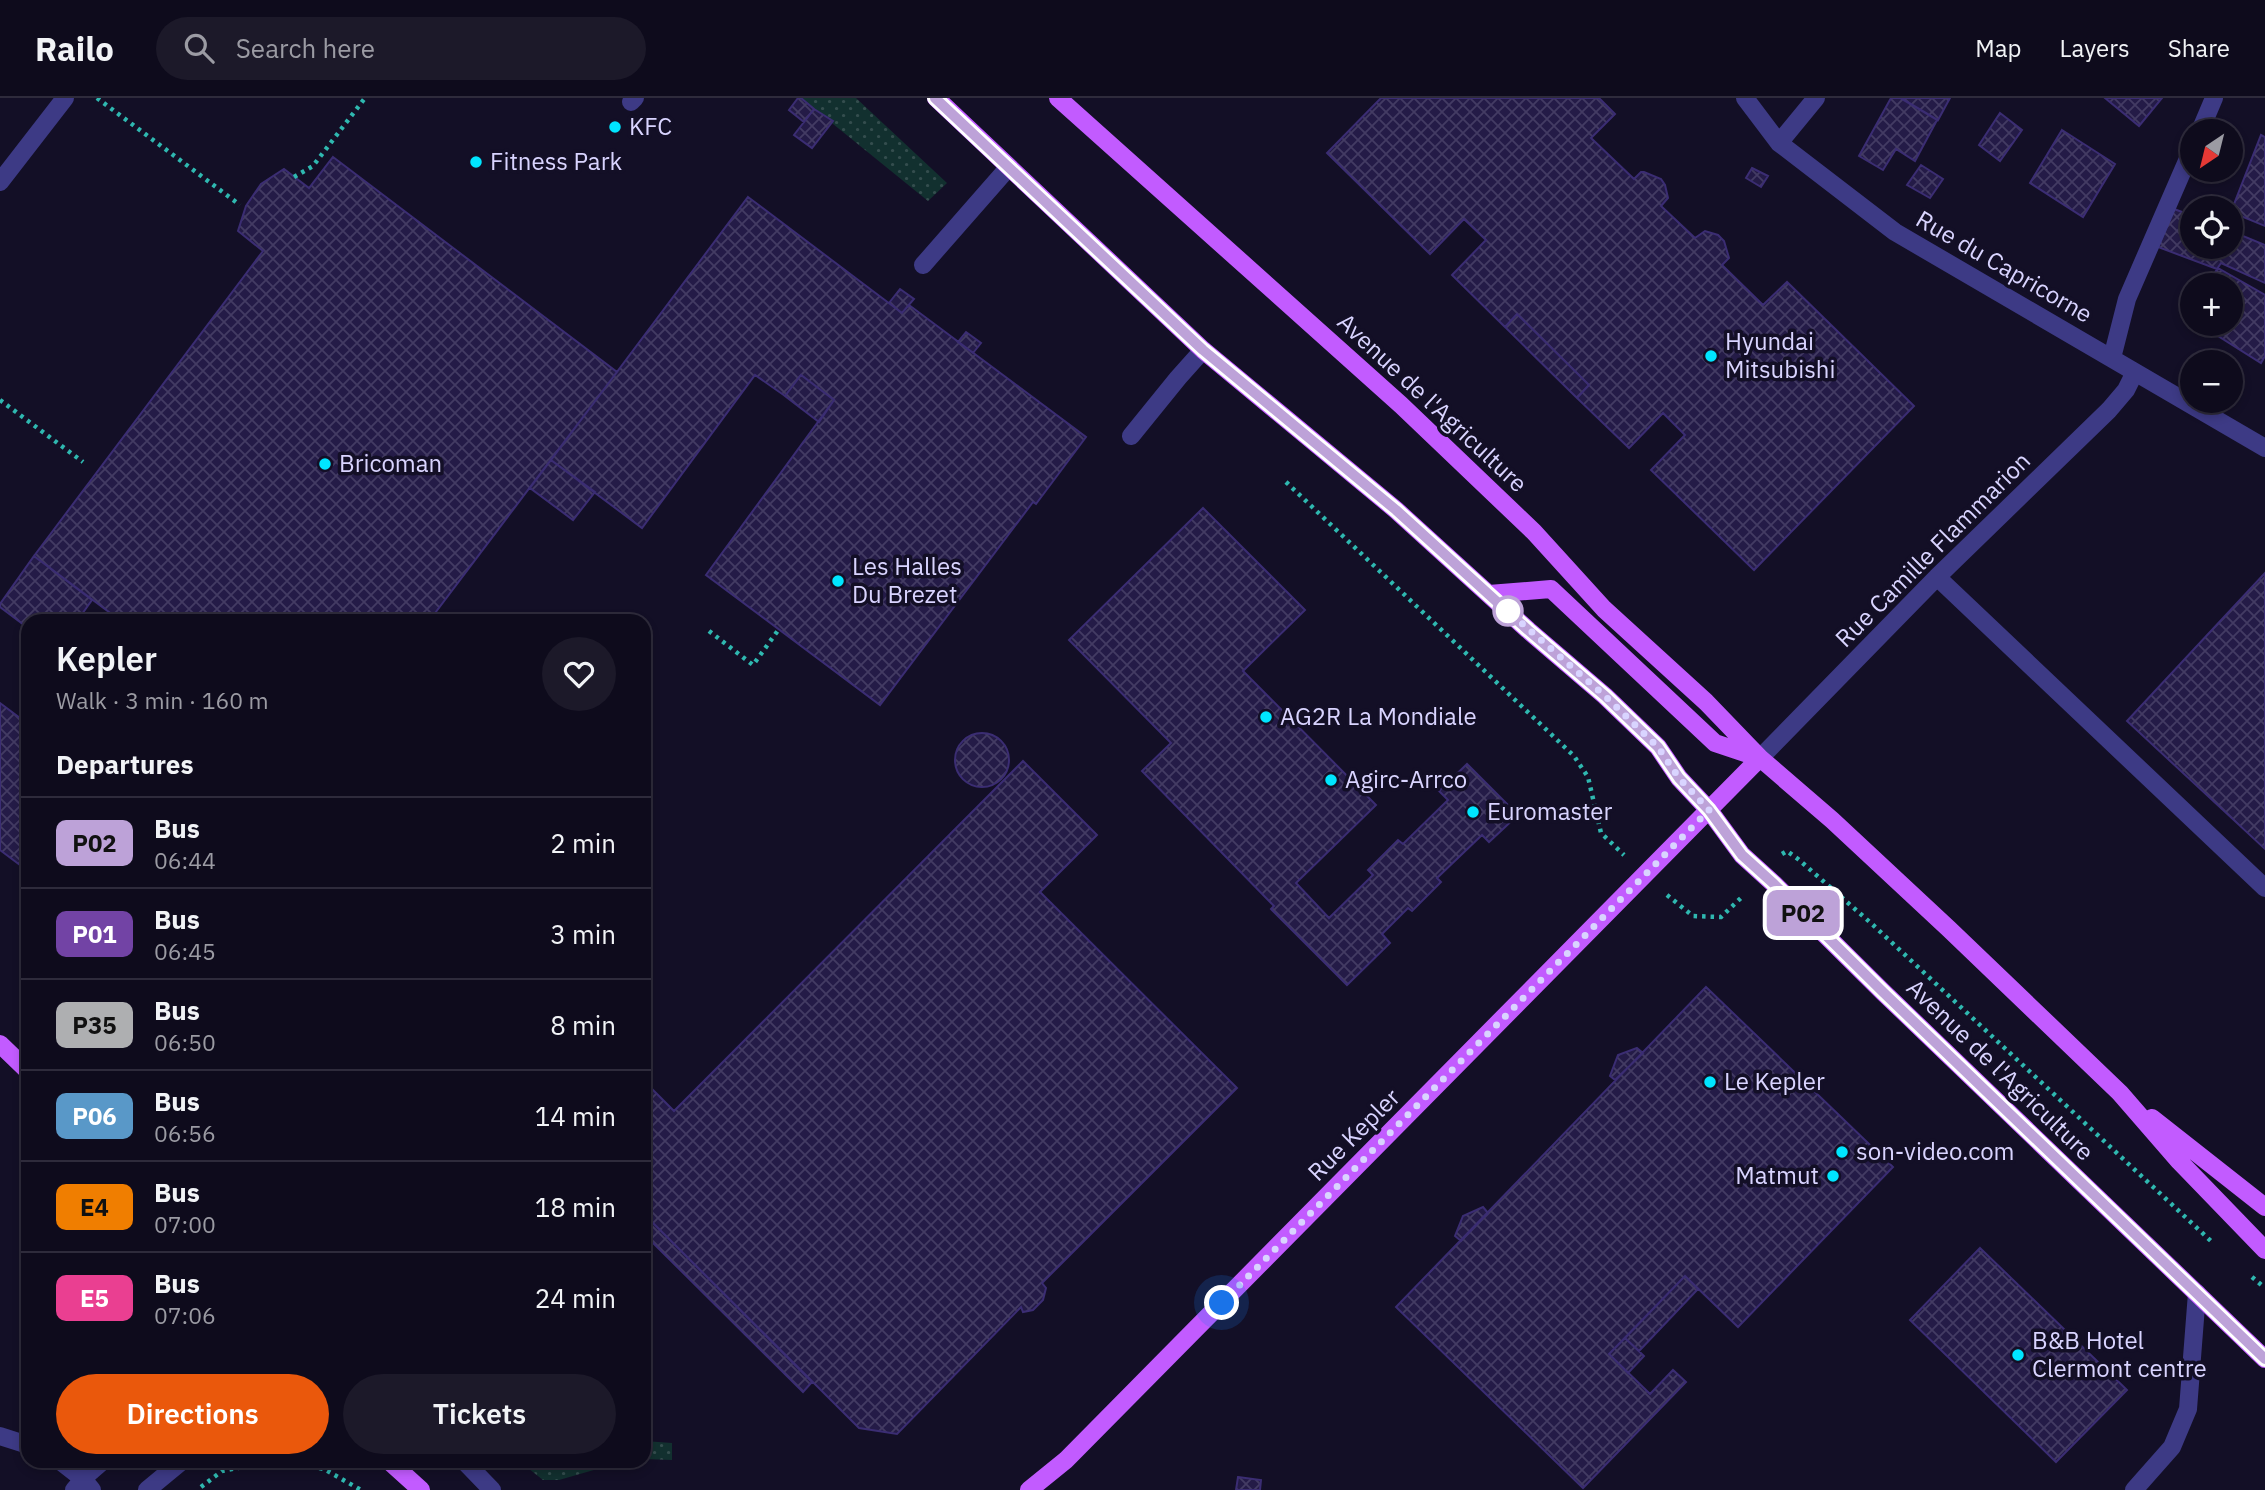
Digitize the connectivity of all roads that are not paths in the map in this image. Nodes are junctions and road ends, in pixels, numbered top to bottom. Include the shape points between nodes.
1 (65, 98) edge
2 (1058, 98) edge
3 (1745, 98) edge
4 (1816, 98) edge
5 (2214, 98) edge
6 (936, 99) edge
7 (2205, 119) edge
8 (1779, 143) junction
9 (1008, 168) junction
10 (2180, 177) edge
11 (0, 182) edge
12 (923, 265) dead end
13 (1203, 350) junction
14 (2112, 358) junction
15 (2135, 372) junction
16 (1131, 436) dead end
17 (2265, 448) edge
18 (1937, 577) junction
19 (1489, 594) junction
20 (1760, 758) junction
21 (1709, 810) junction
22 (2265, 888) edge
23 (0, 1044) edge
24 (21, 1064) edge
25 (2120, 1093) junction
26 (2265, 1207) edge
27 (2265, 1250) edge
28 (2197, 1293) junction
29 (2265, 1359) edge
30 (0, 1436) edge
31 (21, 1443) edge
32 (66, 1468) edge
33 (97, 1468) edge
34 (174, 1468) edge
35 (397, 1468) edge
36 (471, 1468) edge
37 (83, 1486) edge
38 (147, 1490) edge
39 (421, 1490) edge
40 (492, 1490) edge
41 (1029, 1490) edge
42 (2134, 1490) edge

1 - 11 street
2 - 20 main road, Avenue de l'Agriculture via 1401,405
3 - 8 street, Rue du Capricorne
4 - 8 street
5 - 7 street
6 - 9 main road, Avenue de l'Agriculture
8 - 14 street, Rue du Capricorne via 1895,232
9 - 12 street
9 - 13 main road, Avenue de l'Agriculture
10 - 14 street via 2127,299
13 - 16 street
13 - 19 main road, Avenue de l'Agriculture via 1396,510
14 - 15 street, Rue du Capricorne
15 - 17 street, Rue du Capricorne
15 - 18 street, Rue Camille Flammarion via 2101,418
18 - 20 street, Rue Camille Flammarion
18 - 22 street
19 - 20 main road, Avenue de l'Agriculture via 1551,589 1715,743
19 - 21 main road, Avenue de l'Agriculture via 1658,747
20 - 21 main road
20 - 25 main road, Avenue de l'Agriculture via 1931,912
21 - 28 main road, Avenue de l'Agriculture via 1742,855
21 - 41 main road, Rue Kepler via 1076,1451
23 - 24 main road
25 - 26 main road
25 - 27 main road, Avenue de l'Agriculture
28 - 29 main road, Avenue de l'Agriculture
28 - 42 street via 2188,1409 2172,1447
30 - 31 street
32 - 37 street
33 - 37 street
34 - 38 street
35 - 39 main road
36 - 40 street

